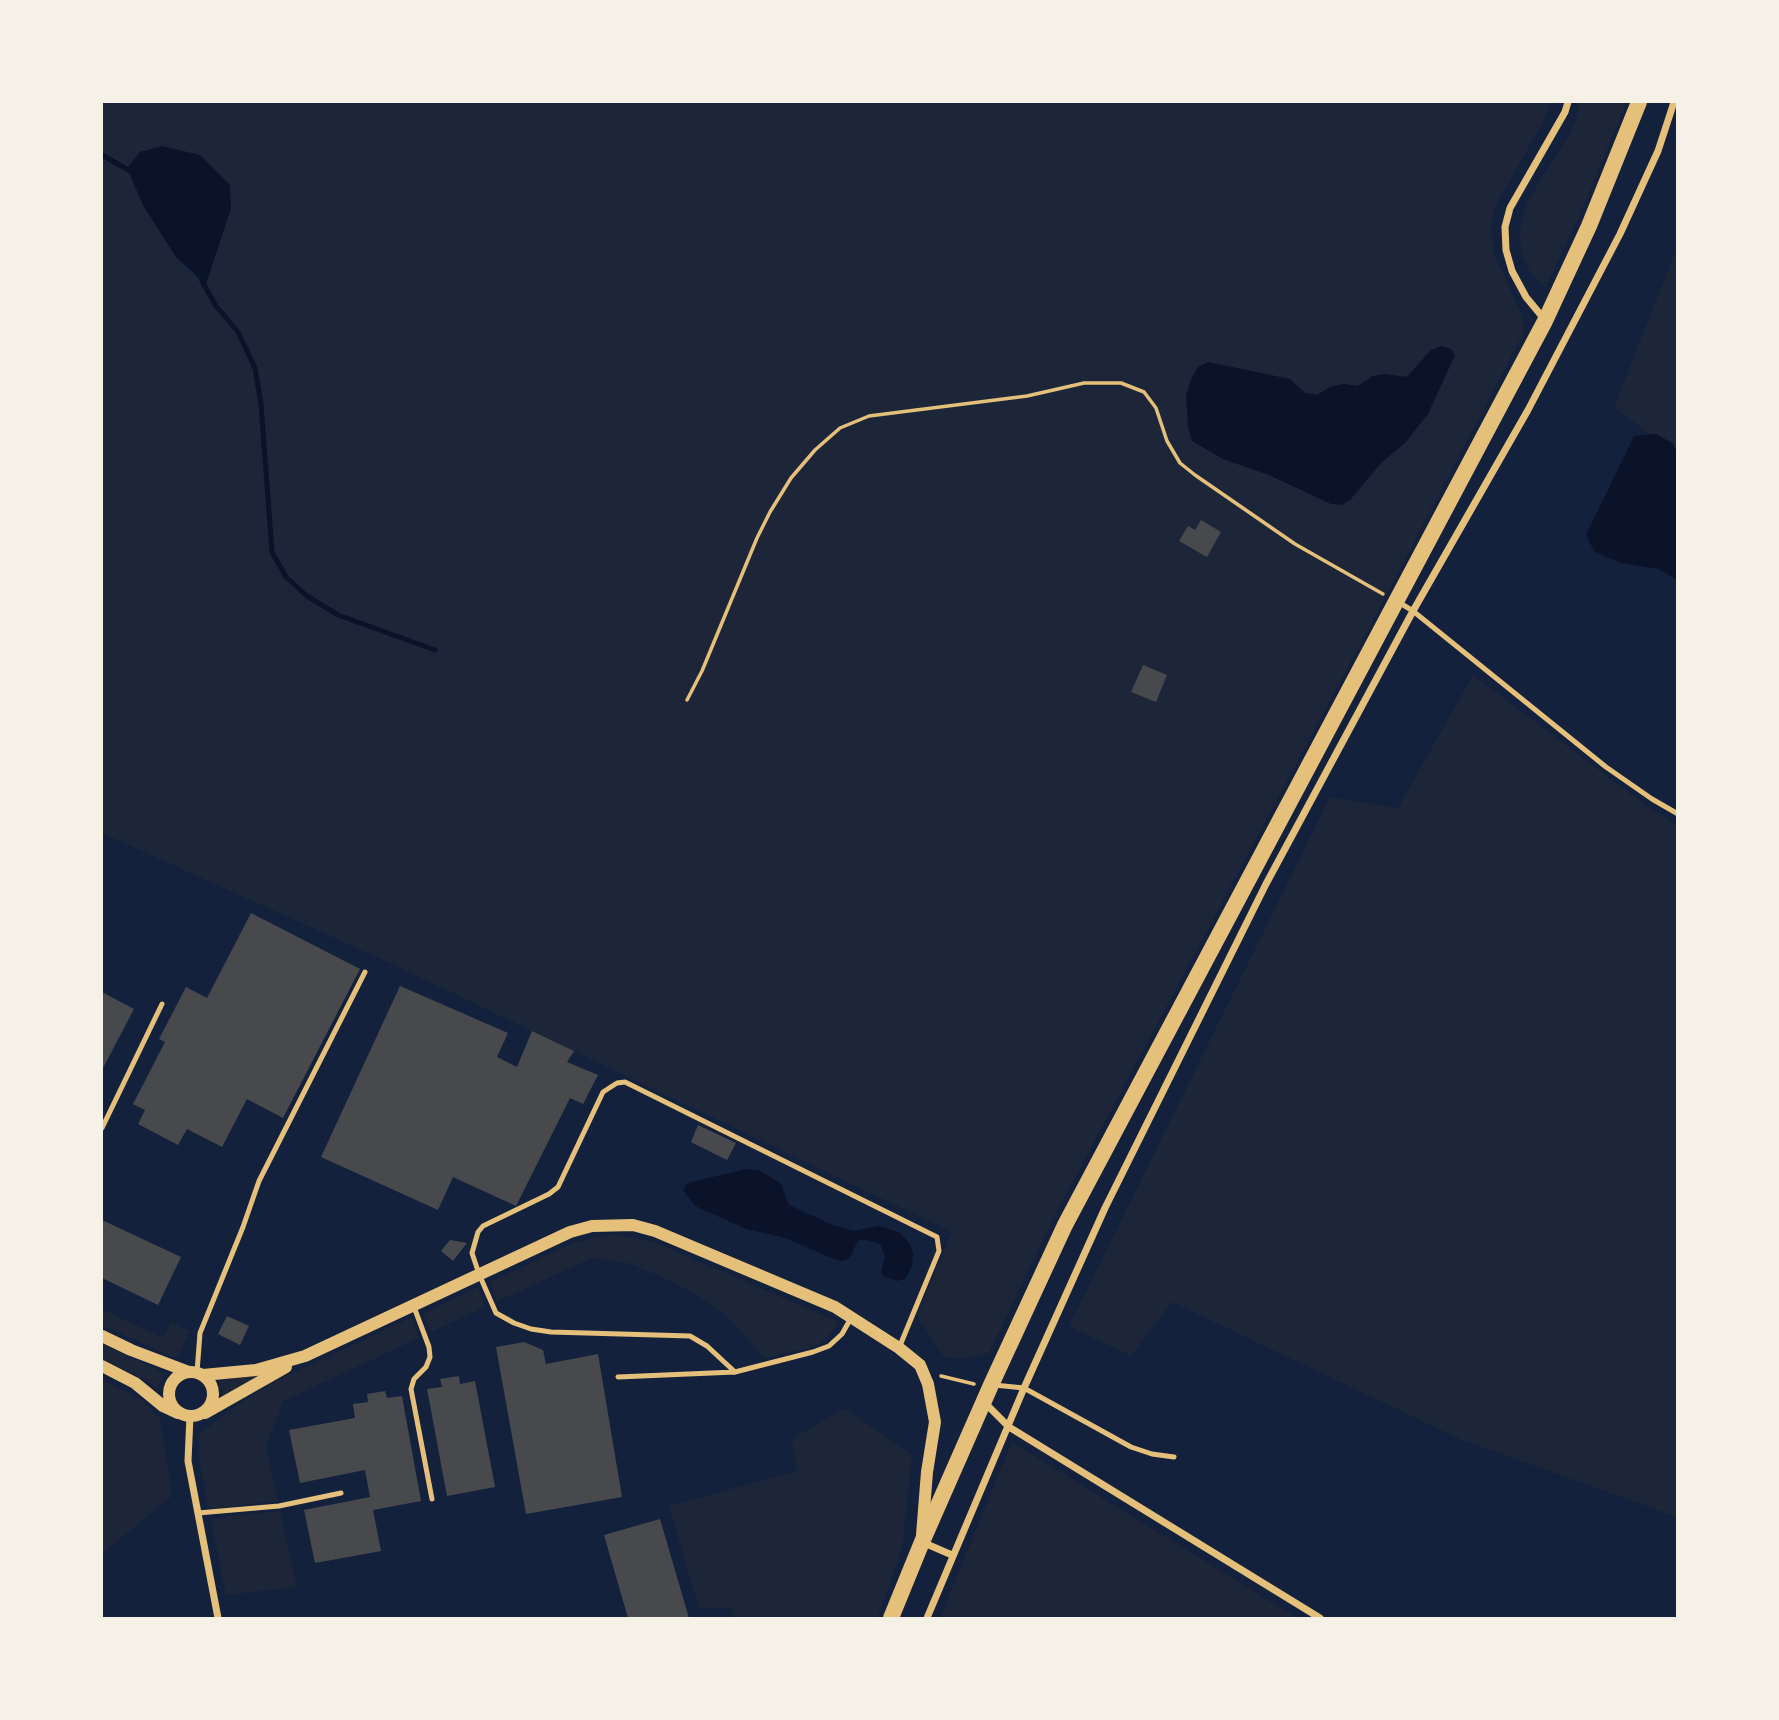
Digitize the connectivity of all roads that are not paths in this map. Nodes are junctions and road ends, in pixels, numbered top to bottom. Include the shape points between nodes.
1 (1568, 102) edge
2 (1639, 102) edge
3 (1674, 102) edge
4 (1545, 321) junction
5 (1397, 601) junction
6 (1413, 611) junction
7 (1678, 814) edge
8 (365, 972) dead end
9 (162, 1004) dead end
10 (102, 1128) edge
11 (480, 1274) junction
12 (413, 1305) junction
13 (851, 1318) junction
14 (102, 1336) edge
15 (899, 1348) junction
16 (304, 1356) junction
17 (102, 1366) edge
18 (735, 1372) junction
19 (196, 1373) junction
20 (618, 1377) dead end
21 (991, 1385) junction
22 (1024, 1388) junction
23 (984, 1402) junction
24 (190, 1415) junction
25 (1009, 1427) junction
26 (1174, 1457) dead end
27 (341, 1493) dead end
28 (432, 1499) dead end
29 (198, 1513) junction
30 (922, 1542) junction
31 (952, 1555) junction
32 (218, 1619) edge
33 (891, 1619) edge
34 (927, 1619) edge
35 (1320, 1619) edge

1 - 4 street via 1510,208 1506,227 1512,271
2 - 4 main road
3 - 6 street via 1658,151 1620,234 1528,410
4 - 5 main road
5 - 6 lane
5 - 21 main road via 1065,1225
6 - 7 lane via 1606,767
6 - 22 street via 1266,884 1105,1208
8 - 19 lane via 259,1181 200,1333
9 - 10 lane
11 - 12 street
11 - 13 street via 570,1233 593,1226 633,1225 835,1307
11 - 15 lane via 472,1253 478,1232 558,1186 603,1092 625,1082 937,1237 939,1251
11 - 18 lane via 496,1312 531,1329 690,1336
12 - 16 street
12 - 28 lane via 430,1357 411,1389
13 - 15 street
13 - 18 lane via 829,1346
14 - 19 street
15 - 30 street via 920,1366 934,1422
16 - 19 street via 256,1370
16 - 24 street via 213,1410
17 - 24 street via 135,1383 163,1406
18 - 20 lane
19 - 24 street via 212,1386 213,1394 209,1407
19 - 24 street via 176,1378 169,1390 172,1404
21 - 22 lane
21 - 23 main road
22 - 25 street
22 - 26 lane via 1131,1447
23 - 25 street
23 - 30 main road
24 - 29 street via 187,1453
25 - 31 street
25 - 35 street
27 - 29 lane via 279,1506
29 - 32 street
30 - 31 street
30 - 33 main road
31 - 34 street

